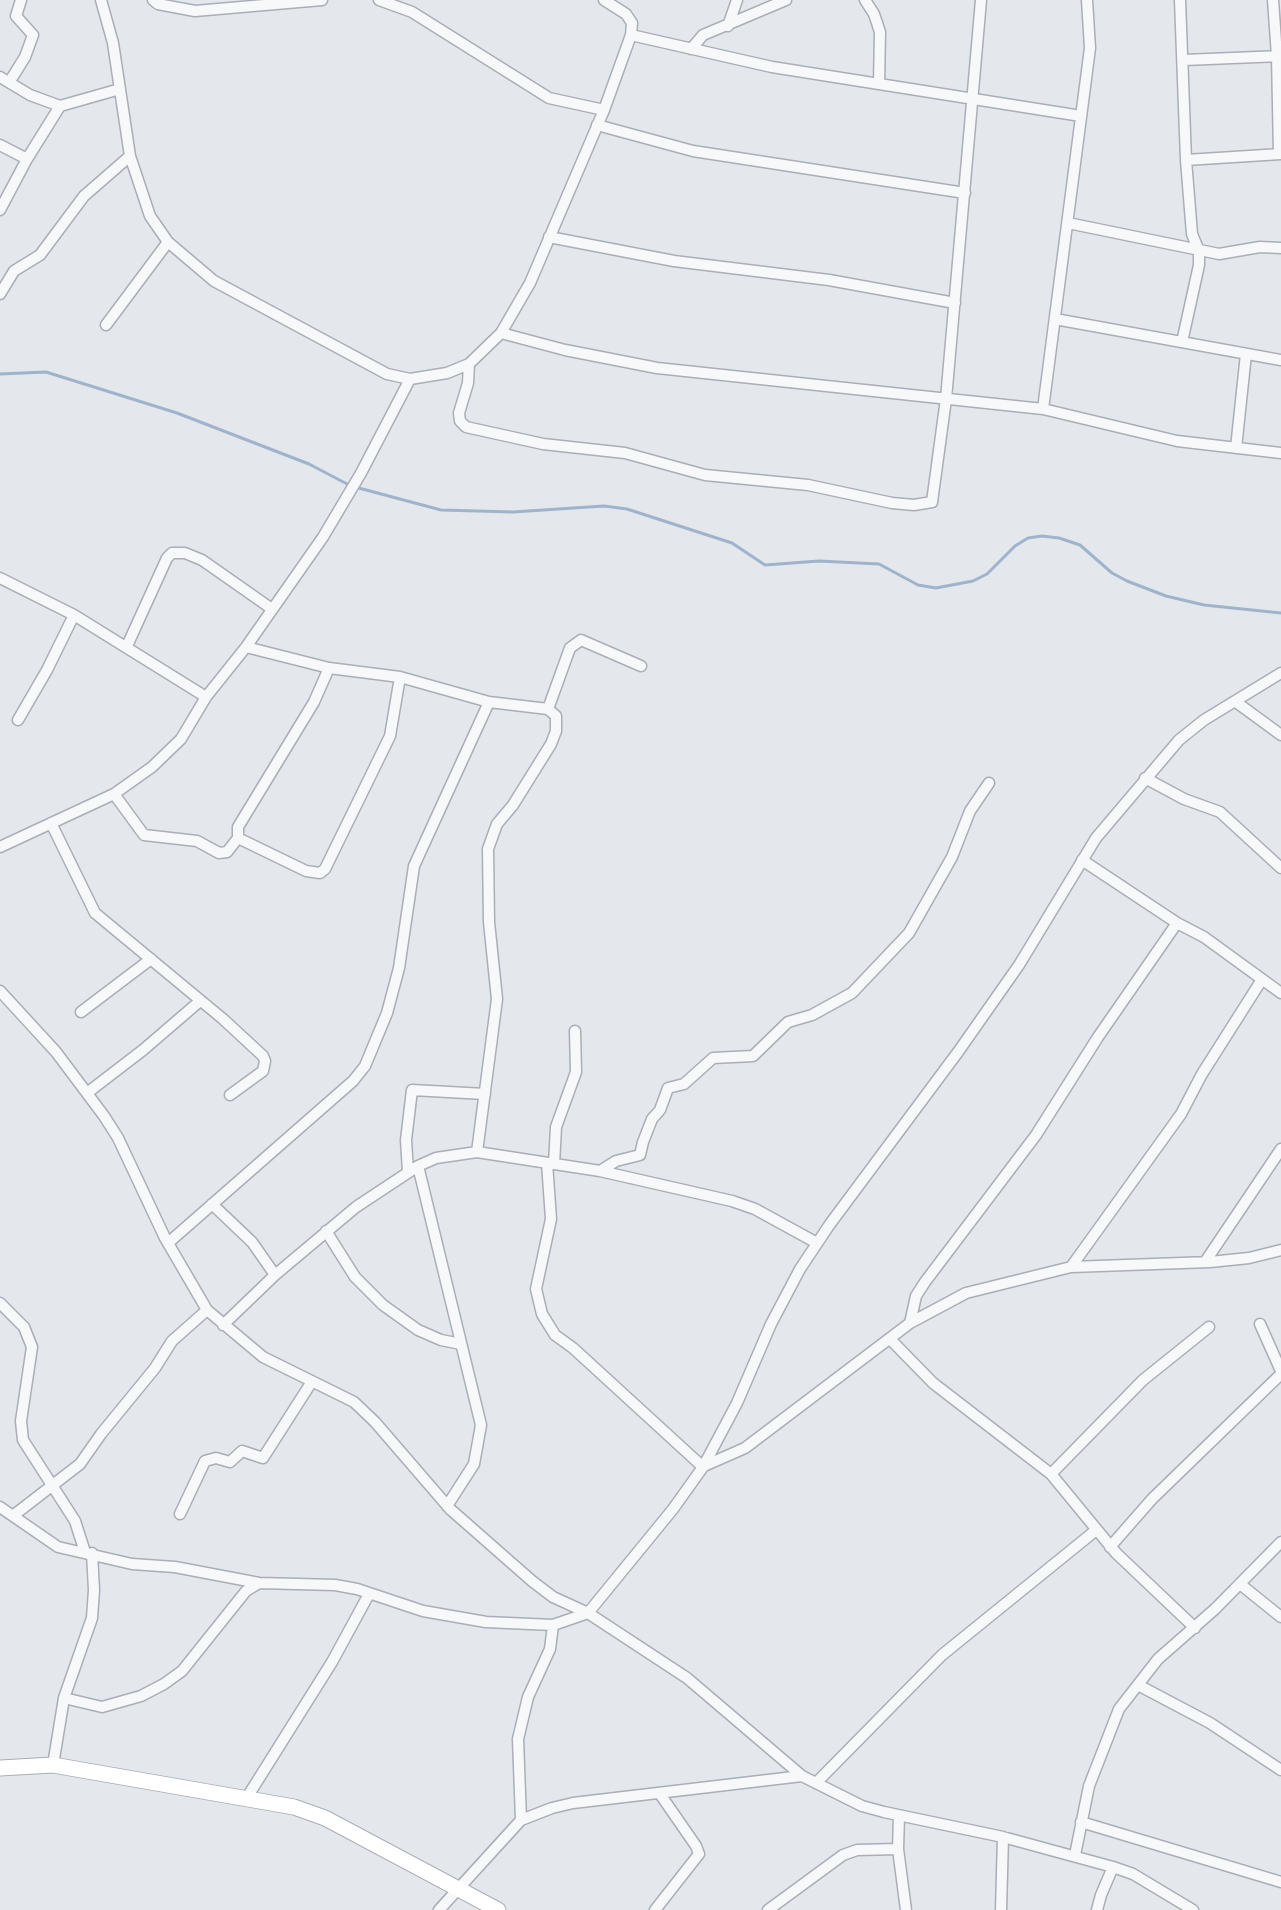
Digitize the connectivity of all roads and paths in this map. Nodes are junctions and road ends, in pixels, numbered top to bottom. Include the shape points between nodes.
1 (21, 0) edge
2 (101, 0) edge
3 (322, 0) edge
4 (378, 0) edge
5 (604, 0) edge
6 (736, 0) edge
7 (786, 0) edge
8 (865, 0) edge
9 (981, 0) edge
10 (1087, 0) edge
11 (1180, 0) edge
12 (1273, 0) edge
13 (158, 1) edge
14 (728, 26) junction
15 (631, 35) junction
16 (692, 49) junction
17 (1279, 56) edge
18 (1184, 60) junction
19 (5, 79) edge
20 (879, 84) junction
21 (120, 89) junction
22 (971, 99) junction
23 (60, 106) junction
24 (604, 110) junction
25 (1081, 116) junction
26 (597, 125) junction
27 (0, 145) edge
28 (1280, 154) edge
29 (130, 156) junction
30 (27, 159) junction
31 (1186, 160) junction
32 (965, 193) junction
33 (0, 210) edge
34 (1068, 223) junction
35 (549, 237) junction
36 (168, 242) junction
37 (1281, 248) edge
38 (1199, 250) junction
39 (0, 294) edge
40 (955, 303) junction
41 (1055, 319) junction
42 (106, 325) dead end
43 (501, 333) junction
44 (1182, 342) junction
45 (1246, 354) junction
46 (1281, 360) edge
47 (468, 364) junction
48 (410, 379) junction
49 (946, 399) junction
50 (1043, 409) junction
51 (1236, 448) junction
52 (1281, 453) edge
53 (0, 578) edge
54 (272, 609) junction
55 (74, 615) junction
56 (127, 646) junction
57 (246, 647) junction
58 (641, 666) dead end
59 (329, 668) junction
60 (1281, 673) edge
61 (400, 677) junction
62 (206, 697) junction
63 (489, 702) junction
64 (1236, 702) junction
65 (548, 709) junction
66 (18, 720) dead end
67 (1281, 735) edge
68 (1145, 778) junction
69 (989, 783) dead end
70 (114, 794) junction
71 (51, 823) junction
72 (238, 838) junction
73 (0, 847) edge
74 (1082, 860) junction
75 (1281, 868) edge
76 (1177, 923) junction
77 (151, 959) junction
78 (1261, 981) junction
79 (0, 991) edge
80 (1281, 993) edge
81 (200, 1001) junction
82 (81, 1012) dead end
83 (574, 1031) dead end
84 (87, 1093) junction
85 (485, 1094) junction
86 (230, 1095) dead end
87 (1281, 1149) edge
88 (477, 1152) junction
89 (550, 1164) junction
90 (418, 1166) junction
91 (600, 1170) junction
92 (408, 1172) junction
93 (212, 1204) junction
94 (326, 1231) junction
95 (168, 1243) junction
96 (817, 1243) junction
97 (1281, 1250) edge
98 (1205, 1262) junction
99 (1071, 1267) junction
100 (275, 1275) junction
101 (0, 1303) edge
102 (207, 1310) junction
103 (910, 1323) junction
104 (1260, 1324) dead end
105 (223, 1325) junction
106 (1209, 1327) dead end
107 (890, 1339) junction
108 (461, 1344) junction
109 (1281, 1372) edge
110 (311, 1383) junction
111 (703, 1467) junction
112 (1051, 1474) junction
113 (54, 1487) junction
114 (447, 1506) junction
115 (0, 1507) edge
116 (180, 1514) dead end
117 (14, 1515) junction
118 (1095, 1531) junction
119 (1281, 1542) edge
120 (1110, 1547) junction
121 (89, 1552) junction
122 (259, 1583) junction
123 (1240, 1584) junction
124 (369, 1594) junction
125 (588, 1613) junction
126 (1281, 1617) edge
127 (552, 1625) junction
128 (1195, 1628) junction
129 (1138, 1685) junction
130 (64, 1698) junction
131 (53, 1765) junction
132 (0, 1768) edge
133 (1281, 1770) edge
134 (802, 1776) junction
135 (816, 1783) junction
136 (660, 1794) junction
137 (246, 1799) junction
138 (899, 1816) junction
139 (521, 1820) junction
140 (1081, 1822) junction
141 (1003, 1837) junction
142 (898, 1849) junction
143 (1075, 1855) junction
144 (1113, 1867) junction
145 (1281, 1882) edge
146 (460, 1887) junction
147 (439, 1910) edge
148 (498, 1910) edge
149 (655, 1910) edge
150 (768, 1910) edge
151 (906, 1910) edge
152 (1001, 1910) edge
153 (1098, 1910) edge
154 (1192, 1910) edge

1 - 19 street via 16,16 33,35 25,57
2 - 21 street
3 - 13 street via 195,11
4 - 24 street via 412,12 549,98
5 - 15 street via 626,14 632,23
6 - 14 street
7 - 14 street
8 - 20 street via 880,32
9 - 22 street
10 - 25 street via 1090,48
11 - 18 street
12 - 17 street
14 - 16 street via 703,35
15 - 16 street
15 - 24 street
16 - 20 street
17 - 18 street
17 - 28 street
18 - 31 street
19 - 23 street via 30,95
20 - 22 street
21 - 23 street
21 - 29 street
22 - 25 street
22 - 32 street
23 - 30 street
24 - 26 street
25 - 34 street
26 - 32 street via 693,151
26 - 35 street
27 - 30 street
28 - 31 street
29 - 36 street via 150,216
29 - 39 street via 84,196 40,255 14,271
30 - 33 street
31 - 38 street via 1192,234
32 - 40 street
34 - 38 street
34 - 41 street
35 - 40 street via 674,261 829,280
35 - 43 street via 530,283
36 - 42 street
36 - 48 street via 214,281 377,369
37 - 38 street via 1219,254
38 - 44 street
40 - 49 street
41 - 44 street
41 - 50 street
43 - 47 street
43 - 49 street via 657,368
44 - 45 street
45 - 46 street
45 - 51 street
47 - 48 street via 447,373
47 - 49 street via 468,383 459,413 460,422 466,427 543,444 625,453 705,475 808,485 914,505 932,502
48 - 54 street via 361,474
49 - 50 street
50 - 51 street via 1178,441
51 - 52 street
53 - 55 street
54 - 56 street via 202,560 172,553
54 - 57 street
55 - 56 street
55 - 66 street
56 - 62 street
57 - 59 street
57 - 62 street
58 - 65 street via 581,640 570,648
59 - 61 street
59 - 72 street via 314,702 238,827
60 - 64 street
61 - 63 street
61 - 72 street via 390,736 325,869 320,873 306,871
62 - 70 street via 181,739 152,767
63 - 65 street
63 - 93 street via 414,866 399,968 387,1013 365,1066 353,1081
64 - 67 street
64 - 68 street via 1179,740
65 - 85 street via 557,721 551,744 497,825 488,849 489,922 497,999
68 - 74 street
68 - 75 street via 1184,799 1214,808
69 - 91 street via 970,811 952,856 909,933 852,993 812,1015 788,1022 753,1056 713,1058 684,1084 668,1088 640,1155
70 - 71 street
70 - 72 street via 144,835 197,842 219,853 227,852
71 - 73 street
71 - 77 street via 95,913
74 - 76 street
74 - 96 street via 1019,965
76 - 78 street via 1204,937
76 - 103 street via 1036,1135 925,1282 916,1296
77 - 81 street
77 - 82 street
78 - 80 street
78 - 99 street via 1181,1114
79 - 84 street via 56,1052
81 - 84 street
81 - 86 street via 265,1061 263,1071
83 - 89 street via 576,1072 556,1127
84 - 95 street via 118,1138
85 - 88 street
85 - 92 street via 412,1090 406,1140
87 - 98 street
88 - 89 street
88 - 90 street via 436,1158
89 - 91 street
89 - 111 street via 551,1219 536,1290 542,1314 555,1335
90 - 92 street
90 - 108 street
91 - 96 street via 732,1201 755,1209
92 - 94 street
93 - 95 street
93 - 100 street via 252,1242
94 - 100 street
94 - 108 street via 355,1277 383,1305 418,1330
95 - 102 street
96 - 111 street via 771,1324 737,1403
97 - 98 street
98 - 99 street
99 - 103 street via 966,1293
100 - 105 street
101 - 113 street via 31,1340 22,1440
102 - 105 street
102 - 113 street via 172,1341 80,1464
103 - 107 street
104 - 109 street
105 - 110 street via 263,1357
106 - 112 street via 1143,1380
107 - 111 street via 745,1448
107 - 112 street via 933,1383
108 - 114 street via 481,1425 474,1464
109 - 120 street via 1152,1498
110 - 114 street via 354,1402
110 - 116 street via 263,1458 242,1451 230,1462 216,1458 205,1461
111 - 125 street
112 - 118 street
113 - 117 street
113 - 121 street
114 - 125 street via 553,1597
115 - 117 street
117 - 121 street via 58,1547
118 - 120 street
118 - 135 street via 942,1655
119 - 123 street
120 - 128 street
121 - 122 street via 132,1564 175,1566
121 - 130 street via 94,1590 92,1618
122 - 124 street via 334,1585
122 - 130 street via 246,1591 182,1671 164,1684 141,1696 102,1707
123 - 126 street
123 - 128 street
124 - 127 street via 439,1614 486,1622
124 - 137 street via 332,1662
125 - 127 street
125 - 134 street via 687,1678
127 - 139 street via 550,1649 528,1697 518,1739
128 - 129 street via 1158,1659
129 - 133 street via 1210,1723
129 - 140 street via 1119,1709 1089,1786
130 - 131 street
131 - 132 street
131 - 137 street
134 - 135 street
134 - 136 street
135 - 138 street via 862,1806
136 - 139 street via 573,1803
136 - 149 street via 699,1854
137 - 146 street via 294,1807 325,1818
138 - 141 street
138 - 142 street
139 - 146 street
140 - 143 street
140 - 145 street
141 - 143 street
141 - 152 street
142 - 150 street via 857,1850 843,1855
142 - 151 street
143 - 144 street
144 - 153 street
144 - 154 street via 1133,1874
146 - 147 street
146 - 148 street

